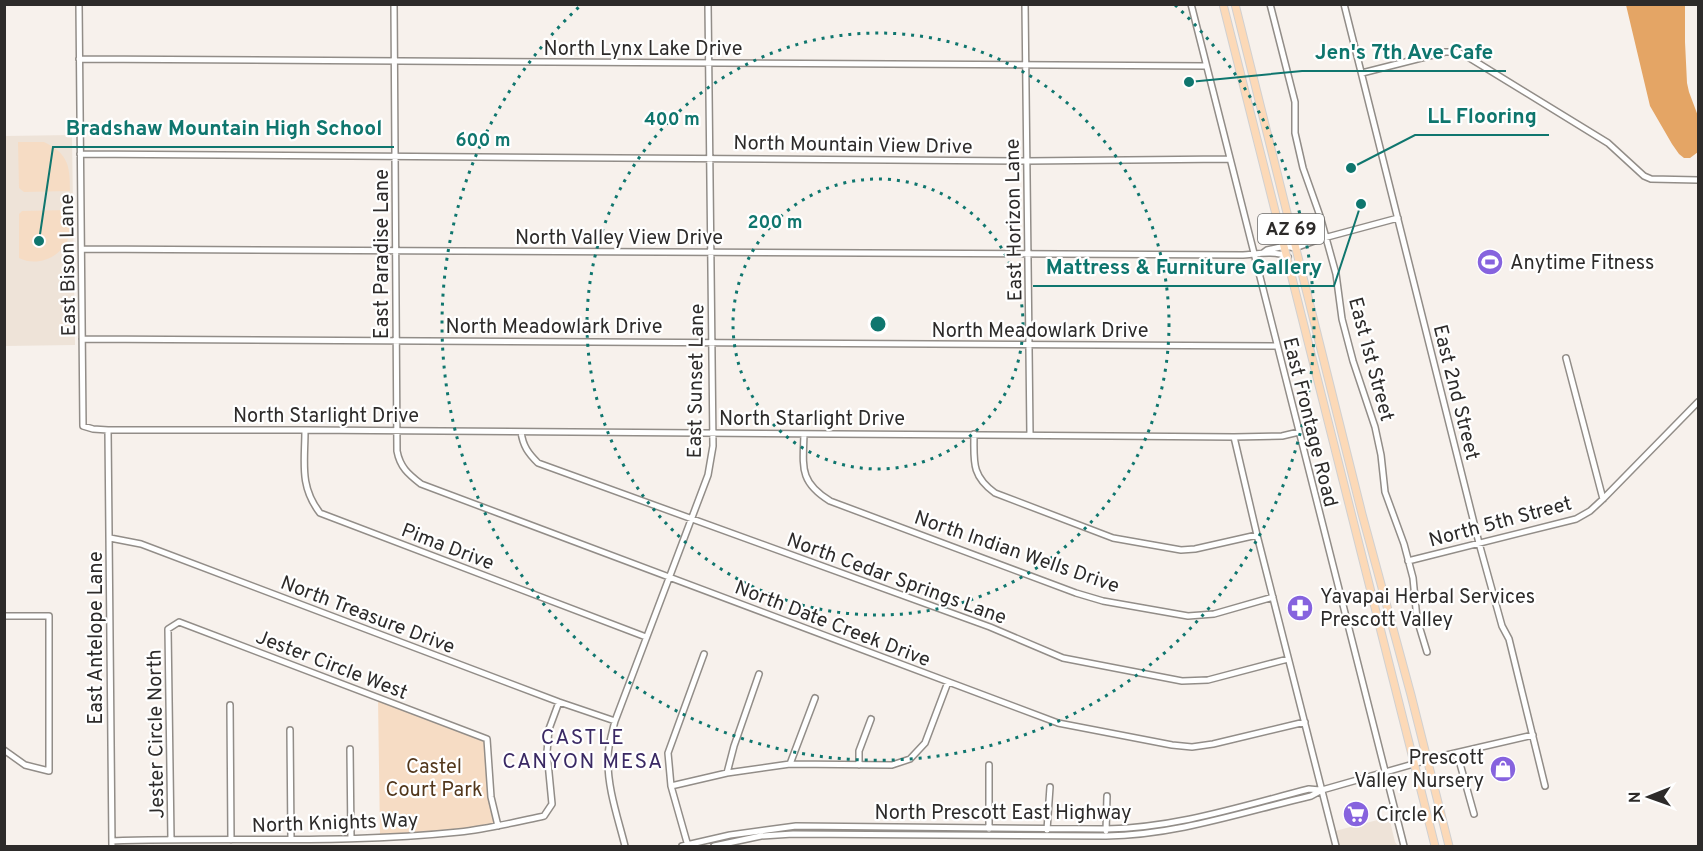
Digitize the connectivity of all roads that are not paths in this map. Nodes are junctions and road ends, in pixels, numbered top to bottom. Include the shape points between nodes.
1 (79, 4) edge
2 (394, 4) edge
3 (708, 4) edge
4 (1025, 4) edge
5 (1191, 4) edge
6 (1224, 4) edge
7 (1235, 4) edge
8 (1269, 4) edge
9 (1344, 4) edge
10 (79, 59) junction
11 (394, 62) junction
12 (709, 63) junction
13 (1026, 65) junction
14 (1206, 66) junction
15 (1362, 73) junction
16 (80, 154) junction
17 (396, 156) junction
18 (710, 158) junction
19 (1229, 159) junction
20 (1026, 161) junction
21 (1698, 180) edge
22 (1398, 218) junction
23 (1291, 230) junction
24 (1323, 238) junction
25 (1285, 246) junction
26 (1295, 248) junction
27 (82, 249) junction
28 (395, 251) junction
29 (711, 253) junction
30 (1263, 253) junction
31 (1253, 254) junction
32 (1028, 255) junction
33 (1288, 257) junction
34 (82, 339) junction
35 (397, 340) junction
36 (712, 342) junction
37 (1030, 345) junction
38 (1277, 346) junction
39 (1566, 357) dead end
40 (1698, 402) edge
41 (108, 430) junction
42 (305, 430) junction
43 (397, 431) junction
44 (521, 432) junction
45 (1299, 432) junction
46 (713, 433) junction
47 (804, 434) junction
48 (974, 434) junction
49 (1030, 435) junction
50 (1234, 437) junction
51 (1603, 500) junction
52 (691, 518) junction
53 (1257, 535) junction
54 (110, 538) junction
55 (1479, 543) junction
56 (1408, 561) junction
57 (669, 577) junction
58 (1273, 597) junction
59 (4, 616) edge
60 (168, 629) joint
61 (646, 637) junction
62 (1427, 651) dead end
63 (704, 654) dead end
64 (1288, 659) junction
65 (759, 674) dead end
66 (948, 682) junction
67 (815, 698) dead end
68 (559, 702) junction
69 (230, 705) dead end
70 (871, 718) dead end
71 (615, 721) junction
72 (1305, 722) junction
73 (290, 730) dead end
74 (1533, 735) junction
75 (350, 749) dead end
76 (4, 750) edge
77 (1456, 753) junction
78 (1427, 760) junction
79 (1414, 763) junction
80 (790, 764) junction
81 (859, 765) junction
82 (989, 765) dead end
83 (1384, 772) junction
84 (727, 773) junction
85 (672, 786) junction
86 (1545, 786) dead end
87 (1050, 787) dead end
88 (1322, 790) junction
89 (1107, 796) dead end
90 (1474, 814) dead end
91 (840, 825) junction
92 (498, 826) junction
93 (989, 826) junction
94 (1047, 827) junction
95 (1106, 832) junction
96 (840, 833) junction
97 (989, 834) junction
98 (1047, 835) junction
99 (351, 838) junction
100 (171, 839) junction
101 (291, 839) junction
102 (231, 840) junction
103 (112, 844) edge
104 (624, 846) edge
105 (686, 846) edge
106 (714, 846) edge
107 (1336, 846) edge
108 (1404, 846) edge
109 (1435, 846) edge
110 (1449, 846) edge

1 - 10 street, East Bison Lane
2 - 11 street, East Paradise Lane
3 - 12 street, East Sunset Lane
4 - 13 street, East Horizon Lane
5 - 14 street, East Frontage Road
6 - 25 main road, AZ 69
7 - 23 main road, AZ 69
8 - 24 street, East 1st Street via 1295,102 1295,133 1303,168 1320,216
9 - 15 street, East 2nd Street
10 - 11 street, North Lynx Lake Drive
10 - 16 street, East Bison Lane
11 - 12 street, North Lynx Lake Drive
11 - 17 street, East Paradise Lane
12 - 13 street, North Lynx Lake Drive
12 - 18 street, East Sunset Lane
13 - 14 street, North Lynx Lake Drive
13 - 20 street, East Horizon Lane
14 - 19 street, East Frontage Road
15 - 21 street via 1458,52 1608,143 1644,176
15 - 22 street, East 2nd Street
16 - 17 street, North Mountain View Drive
16 - 27 street, East Bison Lane
17 - 18 street, North Mountain View Drive
17 - 28 street, East Paradise Lane
18 - 20 street, North Mountain View Drive
18 - 29 street, East Sunset Lane
19 - 20 street, North Mountain View Drive
19 - 31 street, East Frontage Road
20 - 32 street, East Horizon Lane
22 - 24 street
22 - 55 street, East 2nd Street
23 - 24 street via 1299,239
23 - 26 main road, AZ 69
24 - 26 street
24 - 56 street, East 1st Street via 1336,274 1353,361 1375,427 1385,492
25 - 26 street, North Valley View Drive
25 - 30 street, North Valley View Drive / AZ 69
25 - 33 main road, AZ 69
26 - 78 main road, AZ 69
27 - 28 street, North Valley View Drive
27 - 34 street, East Bison Lane
28 - 29 street, North Valley View Drive
28 - 35 street, East Paradise Lane
29 - 32 street, North Valley View Drive
29 - 36 street, East Sunset Lane
30 - 31 street, North Valley View Drive / AZ 69
30 - 33 street, North Valley View Drive
31 - 32 street, North Valley View Drive
31 - 38 street, East Frontage Road
32 - 37 street, East Horizon Lane
33 - 79 main road, AZ 69
34 - 35 street, North Meadowlark Drive
34 - 41 street, East Bison Lane via 82,426
35 - 36 street, North Meadowlark Drive
35 - 43 street, East Paradise Lane
36 - 37 street, North Meadowlark Drive
36 - 46 street, East Sunset Lane
37 - 38 street, North Meadowlark Drive
37 - 49 street, East Horizon Lane
38 - 45 street, East Frontage Road
39 - 51 street
40 - 51 street, North 5th Street
41 - 42 street, North Starlight Drive
41 - 54 street, East Antelope Lane
42 - 43 street, North Starlight Drive
42 - 61 street, Pima Drive via 305,484 320,513
43 - 44 street, North Starlight Drive
43 - 57 street, North Date Creek Drive via 400,462 421,484
44 - 46 street, North Starlight Drive
44 - 52 street, North Cedar Springs Lane via 528,454 538,463
45 - 50 street, North Starlight Drive
45 - 83 street, East Frontage Road
46 - 47 street, North Starlight Drive
46 - 52 street, East Sunset Lane via 708,475
47 - 48 street, North Starlight Drive
47 - 58 street, North Indian Wells Drive via 805,475 818,494 1076,593 1188,616 1214,614
48 - 49 street, North Starlight Drive
48 - 53 street via 974,467 985,486 995,494 1095,532 1181,550
49 - 50 street, North Starlight Drive
50 - 53 street
51 - 55 street, North 5th Street via 1576,519
52 - 57 street, East Sunset Lane
52 - 64 street, North Cedar Springs Lane via 990,627 1063,658 1182,681 1208,680
53 - 58 street
54 - 68 street, North Treasure Drive via 141,544
54 - 103 street, East Antelope Lane
55 - 56 street, North 5th Street
55 - 74 street, East 2nd Street
56 - 62 street, East 1st Street via 1417,619
57 - 61 street, East Sunset Lane
57 - 66 street, North Date Creek Drive
58 - 64 street
59 - 76 street via 48,616 49,771 26,765
60 - 92 street, Jester Circle West via 179,622 487,739 491,797
60 - 100 street, Jester Circle North
61 - 71 street, East Sunset Lane
63 - 85 street via 668,753
64 - 72 street
65 - 84 street
66 - 72 street, North Date Creek Drive via 1058,723 1172,745 1213,744
66 - 81 street via 925,743 910,759 892,765
67 - 80 street
68 - 71 street, North Treasure Drive
68 - 92 street, North Knights Way via 549,729 552,804 544,816
69 - 102 street
70 - 81 street via 859,751
71 - 104 street, East Sunset Lane via 609,742 609,779
72 - 88 street
73 - 101 street
74 - 77 street, North Prescott East Highway
74 - 86 street, East 2nd Street
75 - 99 street
77 - 78 street, North Prescott East Highway
77 - 90 street
78 - 79 street, North Prescott East Highway
78 - 110 main road, AZ 69
79 - 83 street, North Prescott East Highway
79 - 109 main road, AZ 69
80 - 81 street
80 - 84 street
82 - 93 street
83 - 88 street, North Prescott East Highway
83 - 108 street, East Frontage Road
84 - 85 street
85 - 105 street
87 - 94 street
88 - 95 street, North Prescott East Highway via 1311,796 1166,831 1129,835
88 - 107 street
89 - 95 street
91 - 93 street, North Prescott East Highway
91 - 96 street
91 - 105 street, North Prescott East Highway via 796,825
92 - 99 street, North Knights Way
93 - 94 street, North Prescott East Highway
93 - 97 street
94 - 95 street, North Prescott East Highway
94 - 98 street
95 - 98 street, North Prescott East Highway
96 - 97 street, North Prescott East Highway
96 - 106 street, North Prescott East Highway via 761,836
97 - 98 street, North Prescott East Highway
99 - 101 street, North Knights Way
100 - 102 street, North Knights Way
100 - 103 street, North Knights Way
101 - 102 street, North Knights Way

